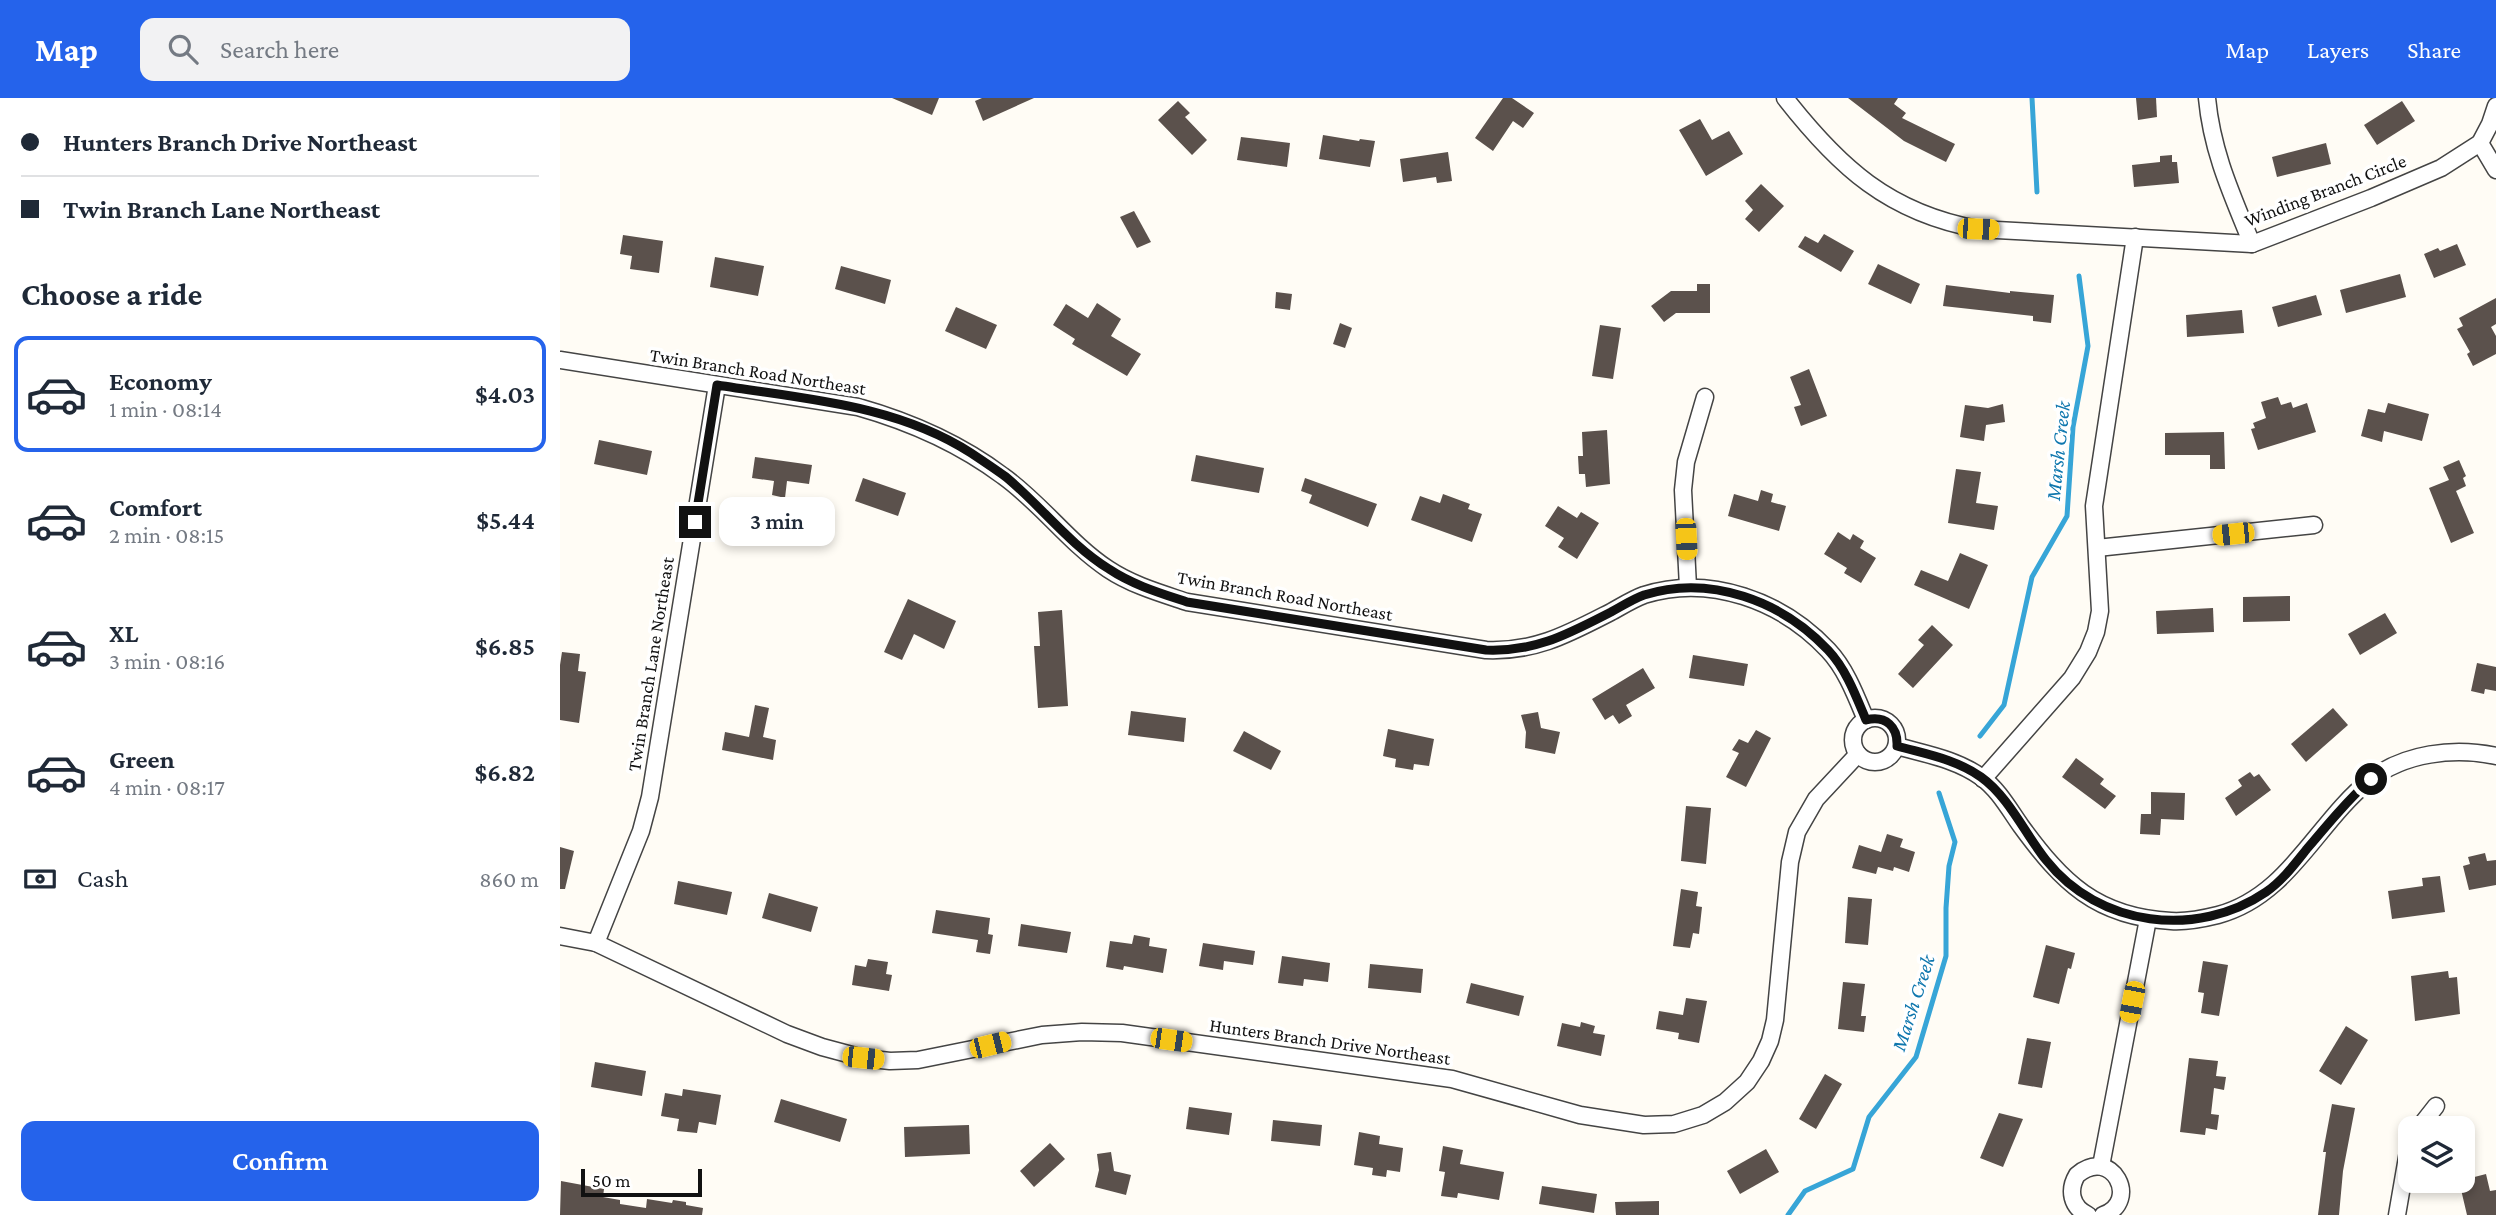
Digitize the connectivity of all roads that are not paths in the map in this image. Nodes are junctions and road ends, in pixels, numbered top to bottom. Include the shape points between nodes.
1 (1785, 98) edge
2 (2207, 98) edge
3 (2496, 106) edge
4 (2480, 143) junction
5 (2496, 170) edge
6 (2135, 237) junction
7 (2252, 244) junction
8 (560, 360) edge
9 (717, 385) junction
10 (1705, 397) dead end
11 (2314, 525) dead end
12 (2097, 548) junction
13 (1688, 587) junction
14 (1866, 720) junction
15 (1897, 746) junction
16 (1858, 754) junction
17 (2496, 756) edge
18 (1983, 779) junction
19 (2148, 919) junction
20 (560, 936) edge
21 (596, 943) junction
22 (2436, 1106) dead end
23 (2428, 1116) edge
24 (2101, 1166) junction
25 (2401, 1193) edge
26 (2088, 1215) edge
27 (2103, 1215) edge
28 (2397, 1215) edge

1 - 6 street, Winding Branch Circle via 1816,137 1859,177 1904,206 1944,223
2 - 7 street via 2220,167
3 - 4 street
4 - 5 street
4 - 7 street, Winding Branch Circle via 2429,173
6 - 7 street, Winding Branch Circle
6 - 12 street via 2094,506
8 - 9 street, Twin Branch Road Northeast
9 - 13 street, Twin Branch Road Northeast via 858,407 930,431 1006,477 1108,569 1146,589 1187,602 1505,651 1554,640 1642,596
9 - 21 street, Twin Branch Lane Northeast via 650,797
10 - 13 street via 1686,462 1683,490
11 - 12 street
12 - 18 street via 2100,611 2088,652 2072,678
13 - 14 street, Twin Branch Road Northeast via 1744,596 1794,621 1829,651
14 - 15 street via 1879,719 1891,725
14 - 16 street via 1854,735
15 - 16 street via 1879,763
15 - 18 street via 1965,767
16 - 21 street, Hunters Branch Drive Northeast via 1816,800 1797,832 1774,1020 1761,1061 1725,1102 1674,1124 1644,1125 1580,1115 1452,1079 1122,1033 1042,1035 918,1060 863,1058 787,1034
17 - 19 street via 2435,754 2387,769 2349,799 2284,876 2248,903 2200,920
18 - 19 street via 2067,881 2104,905
19 - 24 street
20 - 21 street, Hunters Branch Drive Northeast
22 - 23 street
24 - 26 street via 2084,1169 2073,1182 2073,1200
24 - 27 street via 2115,1174 2121,1189 2117,1206
25 - 28 street

